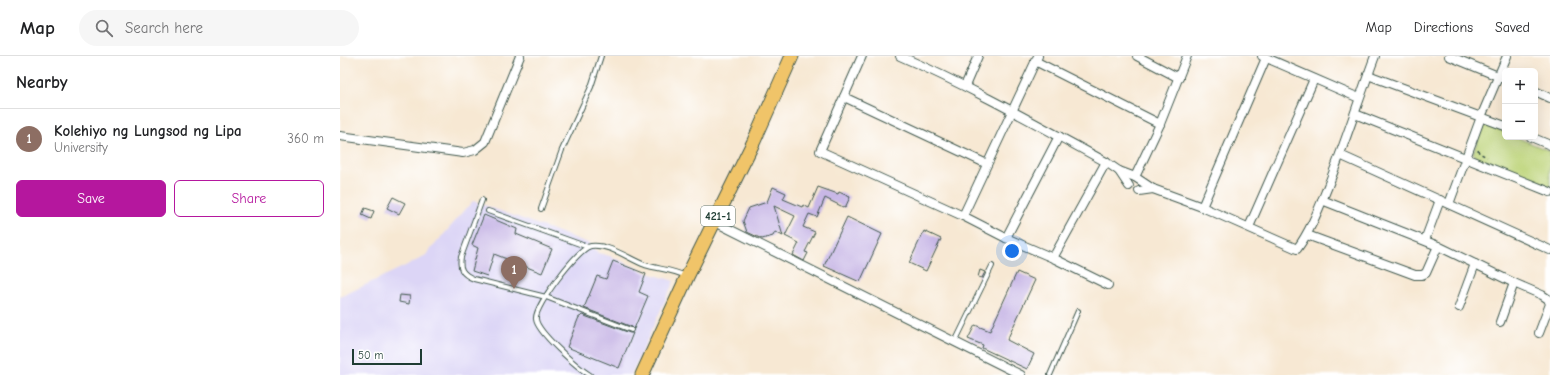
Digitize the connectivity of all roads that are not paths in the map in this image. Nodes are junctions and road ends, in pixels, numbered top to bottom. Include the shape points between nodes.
1 (520, 56) edge
2 (601, 56) edge
3 (792, 56) edge
4 (862, 56) edge
5 (900, 56) edge
6 (978, 56) edge
7 (1137, 56) edge
8 (1187, 56) edge
9 (1375, 56) edge
10 (1449, 56) edge
11 (1508, 56) edge
12 (1264, 57) edge
13 (1036, 58) edge
14 (919, 60) edge
15 (1505, 68) edge
16 (1368, 75) junction
17 (1502, 77) edge
18 (1179, 78) junction
19 (1314, 79) junction
20 (965, 86) junction
21 (1538, 92) edge
22 (844, 97) junction
23 (1359, 98) junction
24 (1550, 98) edge
25 (1011, 110) junction
26 (1355, 114) junction
27 (1481, 117) junction
28 (1160, 124) junction
29 (1502, 125) edge
30 (340, 136) edge
31 (1059, 136) junction
32 (1538, 140) edge
33 (1550, 145) edge
34 (1340, 155) junction
35 (1466, 160) junction
36 (1106, 162) junction
37 (987, 164) junction
38 (1119, 171) junction
39 (1136, 177) junction
40 (1129, 186) dead end
41 (1153, 189) junction
42 (1139, 190) dead end
43 (1550, 192) edge
44 (482, 200) dead end
45 (1322, 200) junction
46 (1440, 200) junction
47 (1449, 204) junction
48 (1202, 207) junction
49 (541, 209) dead end
50 (488, 211) dead end
51 (963, 216) junction
52 (715, 222) junction
53 (1249, 227) junction
54 (1308, 235) junction
55 (1006, 238) junction
56 (1425, 240) junction
57 (1438, 246) junction
58 (588, 247) junction
59 (1550, 250) edge
60 (1053, 258) junction
61 (1475, 264) junction
62 (992, 266) dead end
63 (687, 277) junction
64 (1514, 283) junction
65 (1108, 285) dead end
66 (546, 297) junction
67 (1459, 307) dead end
68 (1078, 311) dead end
69 (1500, 322) dead end
70 (632, 330) dead end
71 (1539, 333) dead end
72 (954, 342) junction
73 (590, 375) edge
74 (642, 375) edge
75 (1021, 375) edge
76 (1050, 375) edge

1 - 30 street via 486,142 474,150 463,153
2 - 49 lane via 591,87 562,150
3 - 52 main road, 421-1
4 - 22 street
5 - 14 street
6 - 20 street
7 - 18 street
8 - 18 street
9 - 16 street
10 - 17 street
11 - 15 street
12 - 19 street
12 - 48 street
13 - 25 street
13 - 28 street
14 - 20 street
16 - 23 street
16 - 27 street
17 - 27 street
18 - 28 street
19 - 23 street
19 - 53 street
20 - 25 street
21 - 24 street
22 - 37 street
22 - 51 street via 820,151
23 - 26 street
25 - 31 street
25 - 37 street
26 - 34 street
26 - 35 street
27 - 29 street
27 - 35 street
28 - 39 street
31 - 36 street
31 - 55 street
32 - 33 street
34 - 45 street
34 - 46 street
35 - 43 street
35 - 47 street
36 - 38 street
36 - 60 street
37 - 51 street
38 - 39 street
38 - 40 street
39 - 41 street
41 - 42 street
41 - 48 street
44 - 66 lane via 461,257 461,270 474,279
45 - 54 street
45 - 56 street
46 - 47 street
46 - 56 street
47 - 59 street
48 - 53 street
50 - 58 lane
51 - 55 street
52 - 63 main road, 421-1
52 - 72 street
53 - 54 street via 1297,249
54 - 57 street via 1416,275 1426,273
55 - 60 street
56 - 57 street
57 - 61 street
58 - 63 lane via 604,247 643,264
58 - 66 lane via 568,265
60 - 65 street
61 - 64 street
61 - 67 street
62 - 72 lane
63 - 74 main road, 421-1
64 - 69 street
64 - 71 street via 1548,299 1550,304
66 - 70 lane
66 - 73 lane via 537,313 537,323 563,355
68 - 76 lane
72 - 75 street

